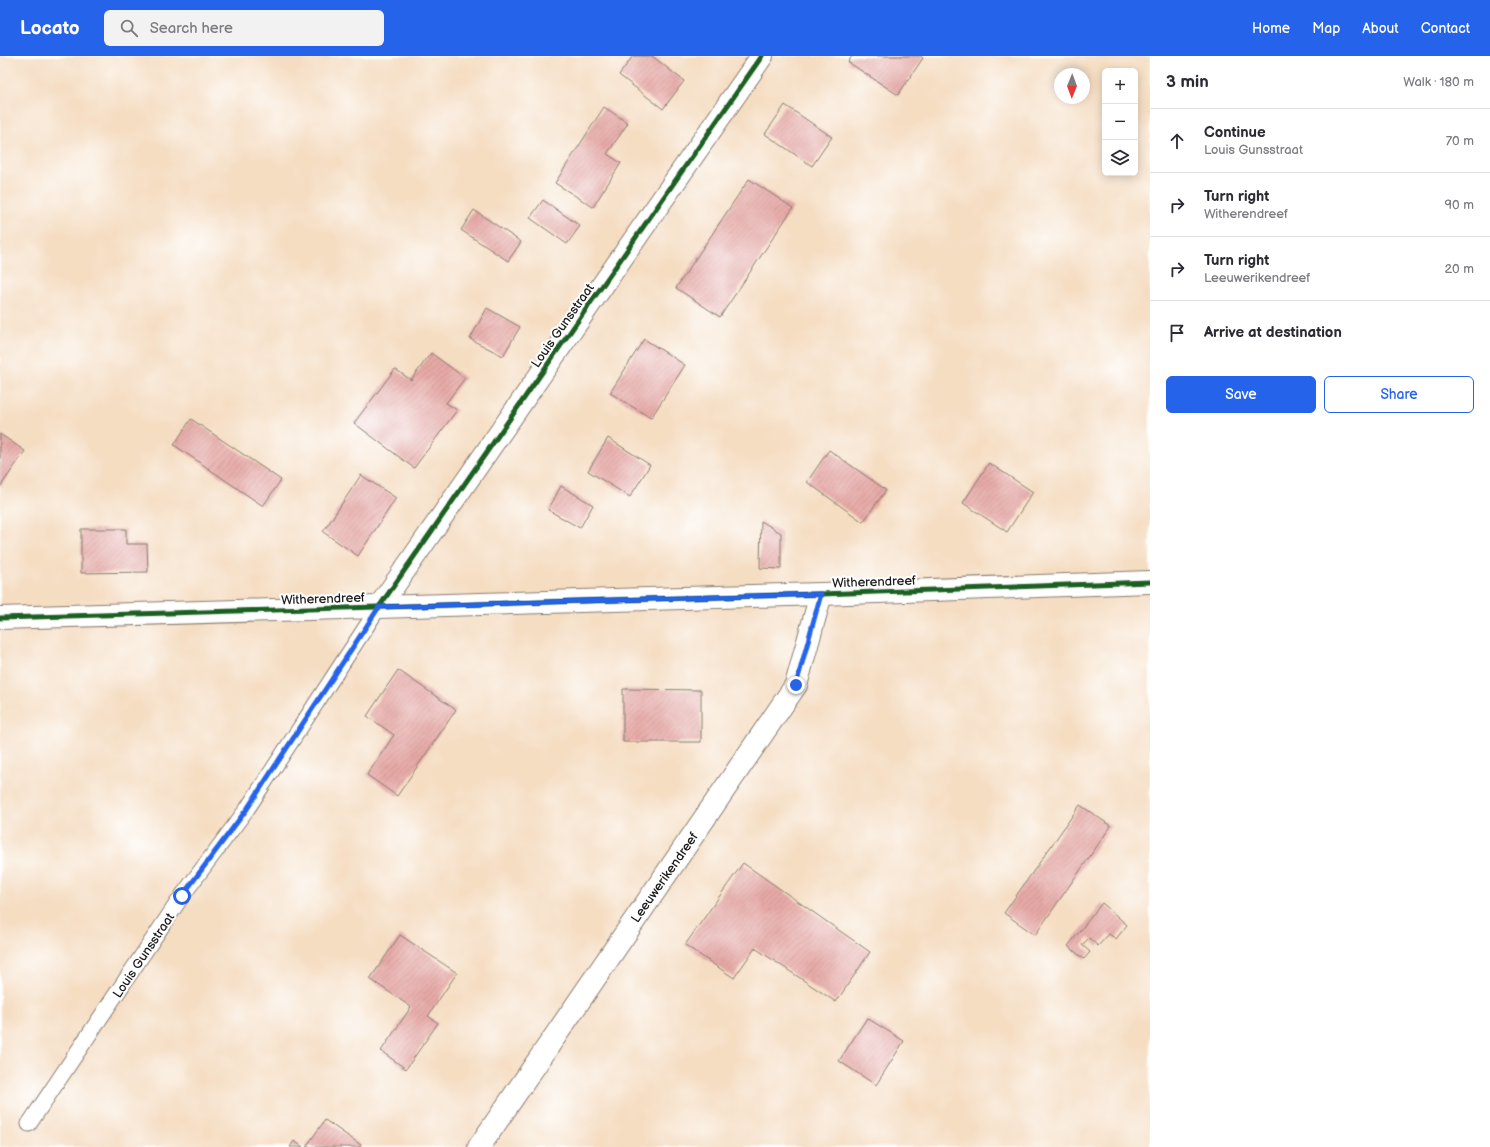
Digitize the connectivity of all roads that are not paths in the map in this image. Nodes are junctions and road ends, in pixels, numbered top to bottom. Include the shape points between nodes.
1 (762, 56) edge
2 (1150, 582) edge
3 (821, 594) junction
4 (379, 607) junction
5 (0, 618) edge
6 (29, 1124) dead end
7 (478, 1147) edge

1 - 4 street, Louis Gunsstraat
2 - 3 street, Witherendreef
3 - 4 street, Witherendreef
3 - 7 street, Leeuwerikendreef via 796,685
4 - 5 street, Witherendreef
4 - 6 lane, Louis Gunsstraat via 247,809 182,896

